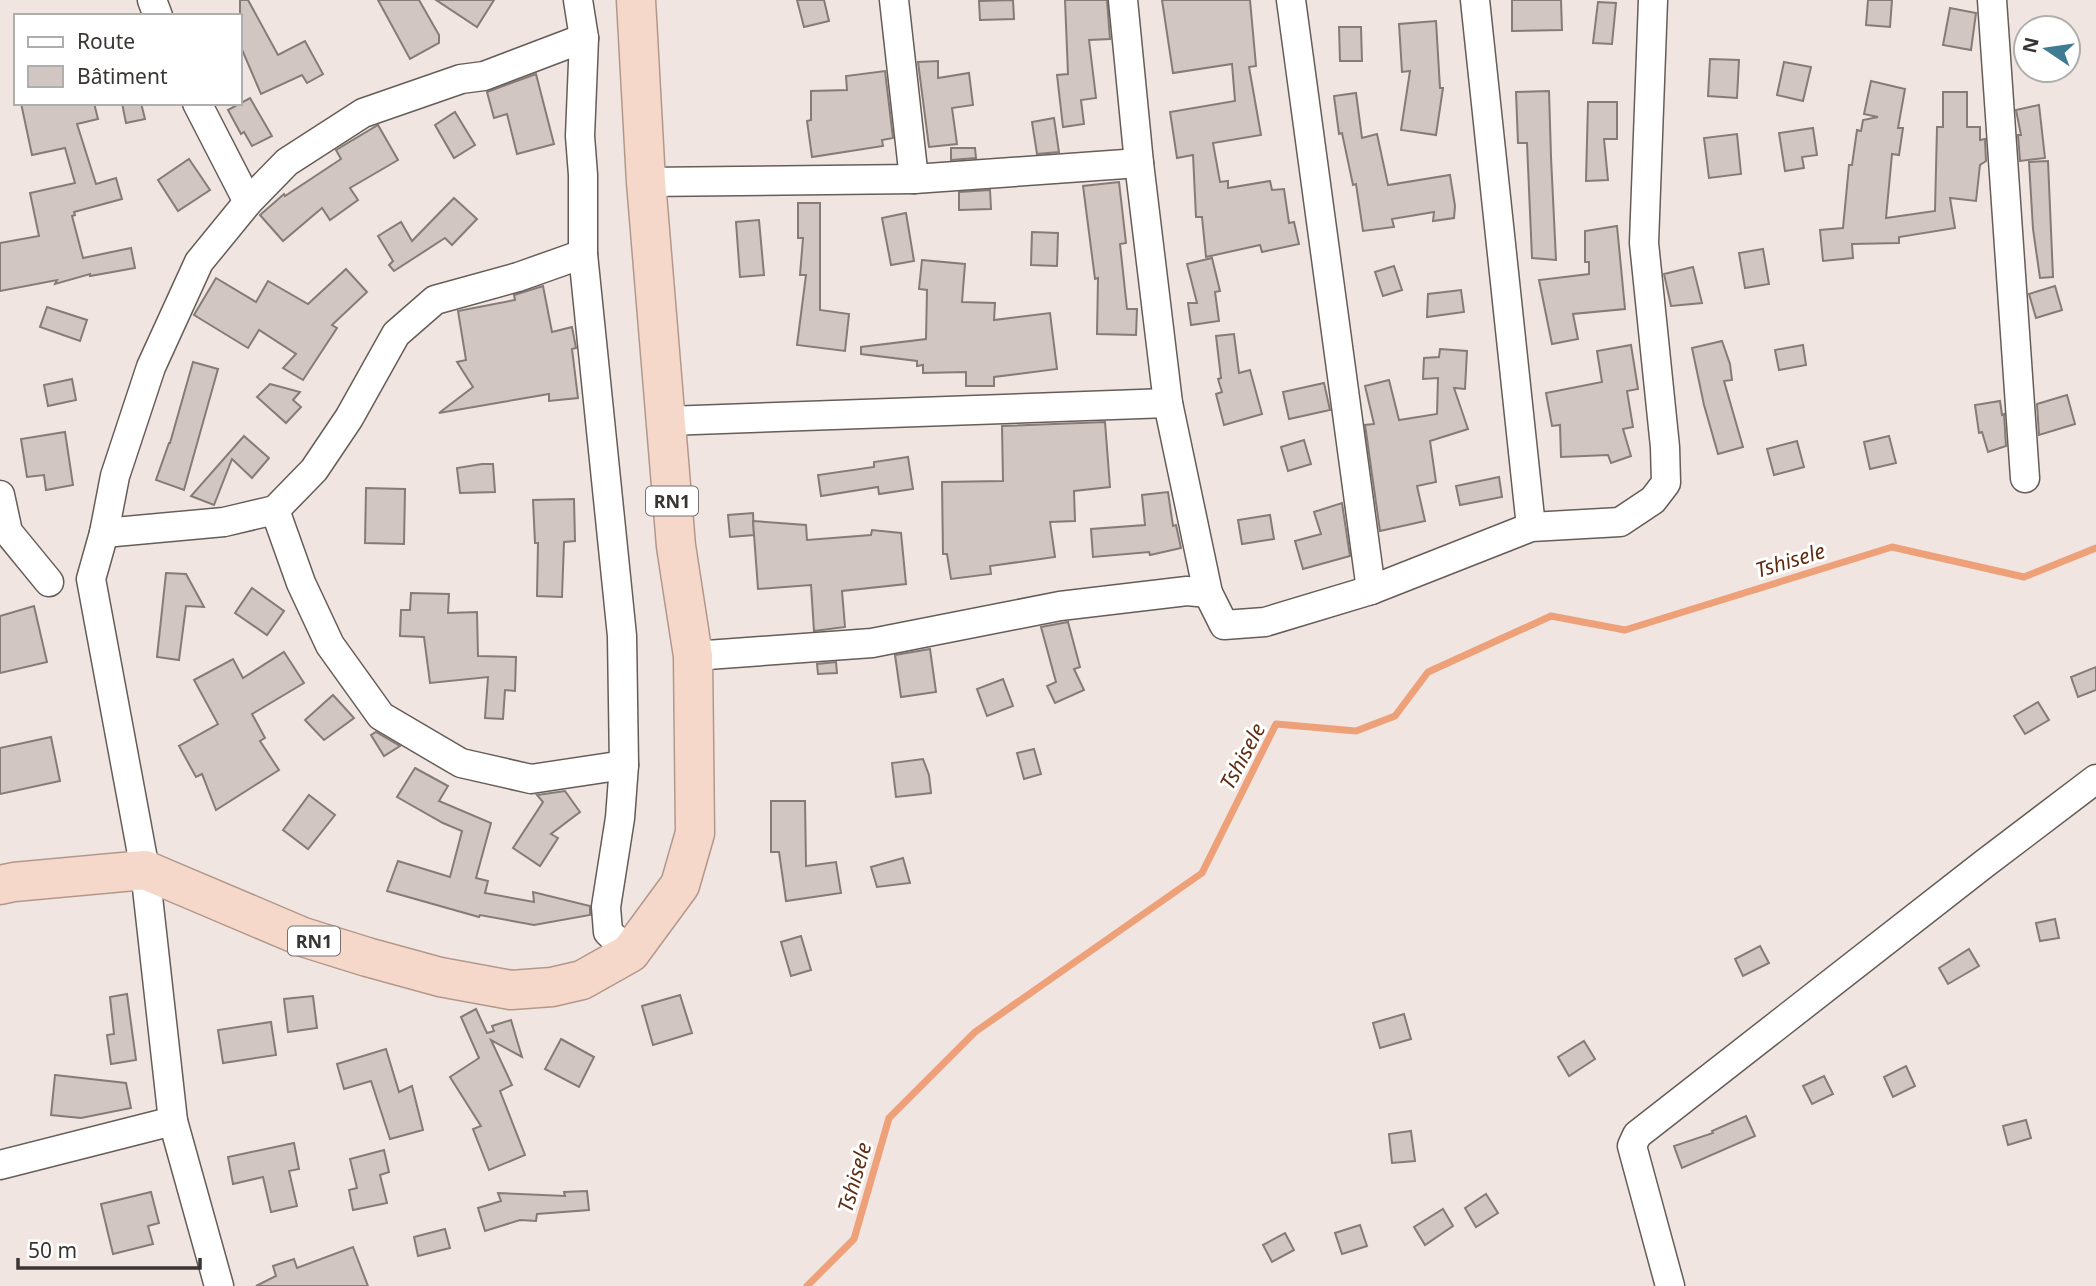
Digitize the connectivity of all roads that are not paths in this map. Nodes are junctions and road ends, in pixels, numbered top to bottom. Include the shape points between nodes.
1 (578, 0) edge
2 (636, 0) edge
3 (894, 0) edge
4 (1123, 0) edge
5 (1291, 0) edge
6 (1475, 0) edge
7 (1653, 0) edge
8 (1992, 0) edge
9 (584, 38) junction
10 (198, 105) edge
11 (1139, 163) junction
12 (914, 179) junction
13 (646, 182) junction
14 (248, 202) junction
15 (583, 254) junction
16 (1168, 403) junction
17 (667, 421) junction
18 (2025, 478) dead end
19 (0, 495) edge
20 (275, 510) junction
21 (1531, 527) junction
22 (4, 533) edge
23 (104, 533) junction
24 (49, 582) dead end
25 (1371, 590) junction
26 (1208, 593) junction
27 (693, 656) junction
28 (624, 765) junction
29 (2096, 779) edge
30 (145, 870) junction
31 (0, 886) edge
32 (630, 953) junction
33 (173, 1121) junction
34 (0, 1165) edge
35 (219, 1286) edge
36 (1670, 1286) edge

1 - 9 street
2 - 13 highway, RN1
3 - 12 street
4 - 11 street
5 - 25 street
6 - 21 street
7 - 21 street via 1644,243 1666,483 1653,500 1620,522
8 - 18 street
9 - 14 street via 484,76 461,79 363,113 287,162
9 - 15 street via 580,136
10 - 14 street
11 - 12 street
11 - 16 street
12 - 13 street
13 - 17 highway, RN1
14 - 23 street via 199,262 151,367 115,476
15 - 20 street via 435,300 396,334 314,470
15 - 28 street via 622,636
16 - 17 street
16 - 26 street
17 - 27 highway, RN1 via 676,546
19 - 22 street
20 - 23 street via 224,522
20 - 28 street via 330,645 381,716 461,764 531,779
21 - 25 street
22 - 24 street
23 - 30 street via 91,579
25 - 26 street via 1237,626 1224,625
26 - 27 street via 1187,591 1060,606 872,643
27 - 32 highway, RN1 via 695,833 680,885
28 - 32 street via 606,906 608,932
29 - 36 street via 1637,1135 1632,1146
30 - 31 highway, RN1
30 - 32 highway, RN1 via 303,937 440,977 511,990 582,980
30 - 33 street
33 - 34 street
33 - 35 street

